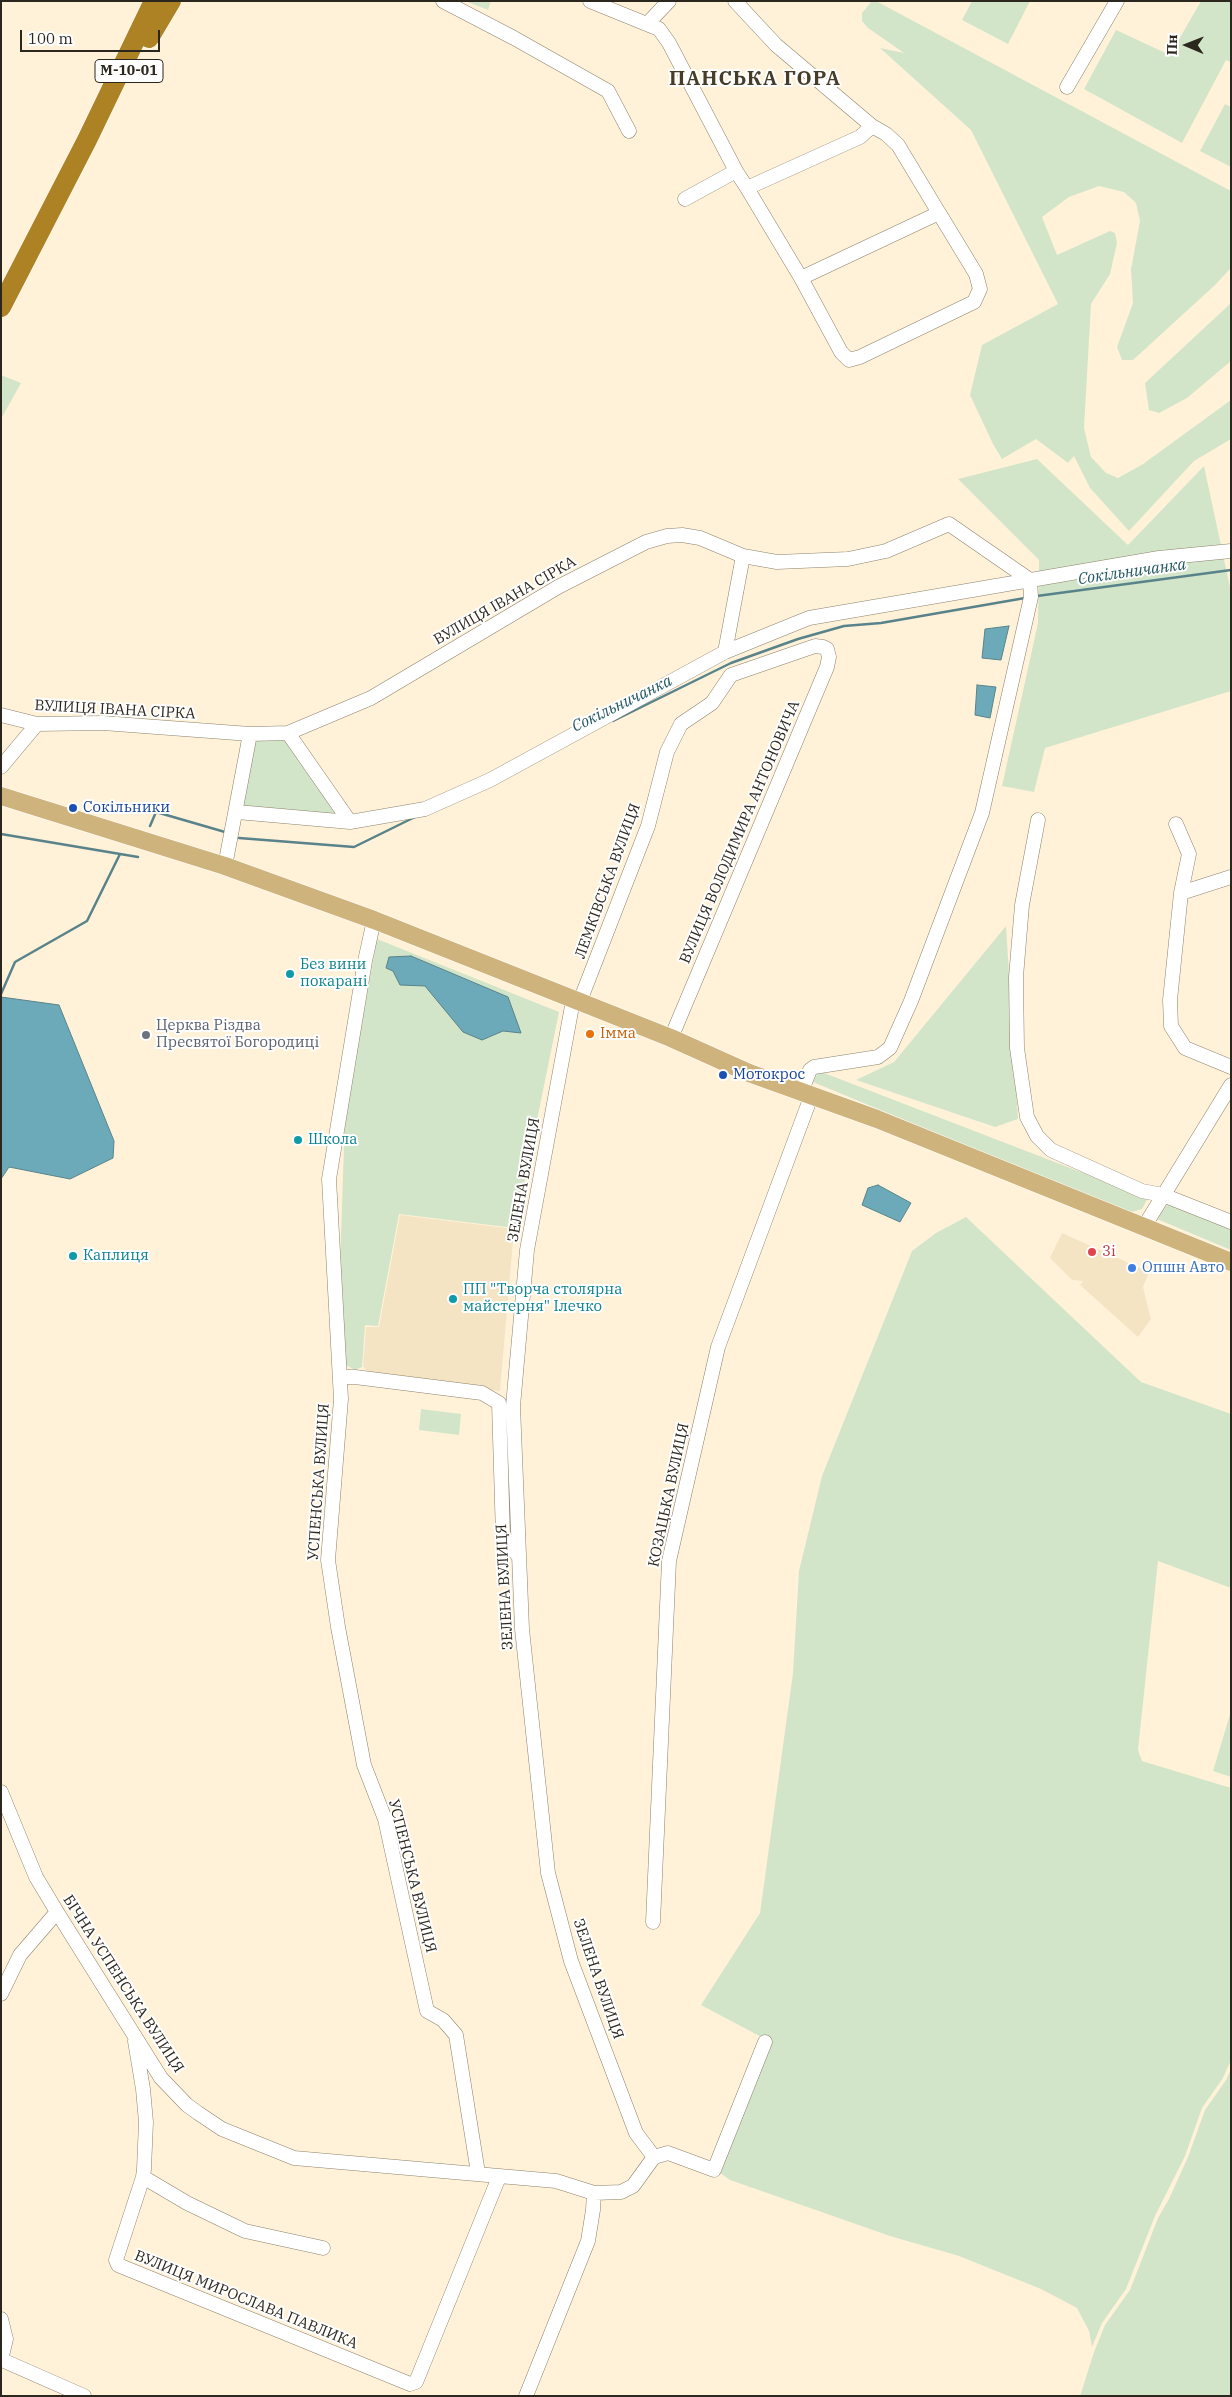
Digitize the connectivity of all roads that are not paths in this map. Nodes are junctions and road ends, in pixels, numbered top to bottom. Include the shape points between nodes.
1 (154, 1) edge
2 (171, 1) edge
3 (443, 1) edge
4 (590, 1) edge
5 (669, 1) edge
6 (736, 1) edge
7 (1117, 1) edge
8 (648, 24) junction
9 (1067, 87) dead end
10 (872, 126) junction
11 (629, 132) dead end
12 (87, 140) junction
13 (736, 171) junction
14 (747, 188) junction
15 (685, 199) dead end
16 (939, 213) junction
17 (801, 278) junction
18 (1, 307) edge
19 (1231, 551) edge
20 (743, 556) junction
21 (1030, 580) junction
22 (815, 646) joint
23 (725, 652) junction
24 (1, 715) edge
25 (37, 724) junction
26 (288, 733) junction
27 (250, 734) junction
28 (1, 767) edge
29 (1, 796) edge
30 (1, 804) edge
31 (25, 804) junction
32 (237, 812) junction
33 (1038, 820) dead end
34 (350, 822) junction
35 (1176, 824) dead end
36 (225, 866) junction
37 (1231, 877) edge
38 (1182, 893) junction
39 (374, 920) junction
40 (575, 1000) junction
41 (671, 1038) junction
42 (1231, 1067) edge
43 (1231, 1085) edge
44 (807, 1092) junction
45 (1163, 1195) junction
46 (1231, 1222) edge
47 (1142, 1226) junction
48 (1231, 1262) edge
49 (341, 1377) junction
50 (499, 1403) junction
51 (513, 1406) junction
52 (519, 1557) junction
53 (1, 1792) edge
54 (57, 1912) junction
55 (653, 1922) dead end
56 (1, 1994) edge
57 (134, 2036) junction
58 (765, 2042) dead end
59 (654, 2157) junction
60 (478, 2172) junction
61 (143, 2177) junction
62 (499, 2177) junction
63 (594, 2193) junction
64 (323, 2248) dead end
65 (1, 2320) edge
66 (1, 2360) edge
67 (84, 2396) edge
68 (526, 2396) edge

1 - 12 highway, М-10-01
2 - 12 highway, М-10-01
3 - 11 street via 608,91
4 - 8 street
5 - 8 street
6 - 10 street via 776,45
7 - 9 street
8 - 13 street via 659,29 669,44
10 - 14 street via 860,137
10 - 16 street via 898,145
12 - 18 highway, М-10-01
13 - 14 street
13 - 15 street
14 - 17 street
16 - 17 street
16 - 17 street via 976,274 980,289 974,302 860,358 849,360 841,352
19 - 21 street via 1158,558
20 - 21 street, ВУЛИЦЯ ІВАНА СІРКА via 777,562 848,558 886,551 948,524
20 - 23 street
20 - 26 street, ВУЛИЦЯ ІВАНА СІРКА via 700,538 682,535 646,542 558,587 371,698
21 - 23 street via 810,618
21 - 44 street, КОЗАЦЬКА ВУЛИЦЯ via 1031,596 982,813 915,991 890,1048 878,1057 814,1067 810,1070
22 - 40 street, ЛЕМКІВСЬКА ВУЛИЦЯ via 731,675 712,703 681,724 667,752 648,826
22 - 41 street, ВУЛИЦЯ ВОЛОДИМИРА АНТОНОВИЧА via 827,649 830,657 827,667
23 - 34 street via 490,780 425,809
24 - 25 street, ВУЛИЦЯ ІВАНА СІРКА
25 - 27 street, ВУЛИЦЯ ІВАНА СІРКА via 104,723
25 - 28 street
26 - 27 street, ВУЛИЦЯ ІВАНА СІРКА
26 - 34 street
27 - 32 street
29 - 31 main road
30 - 31 main road
31 - 36 main road
32 - 34 street
32 - 36 street
33 - 45 street via 1022,904 1016,977 1017,1048 1027,1117 1036,1136 1051,1150 1142,1191
35 - 38 street via 1190,854
36 - 39 main road
37 - 38 street
38 - 42 street via 1170,1000 1171,1026 1185,1048
39 - 40 main road
39 - 49 street, УСПЕНСЬКА ВУЛИЦЯ via 329,1179
40 - 41 main road
40 - 51 street, ЗЕЛЕНА ВУЛИЦЯ via 527,1250
41 - 44 main road via 749,1072
43 - 45 street
44 - 47 main road
44 - 55 street, КОЗАЦЬКА ВУЛИЦЯ via 718,1347 669,1561
45 - 46 street
45 - 47 street
47 - 48 main road
49 - 50 street via 482,1393
49 - 60 street, УСПЕНСЬКА ВУЛИЦЯ via 328,1560 338,1627 364,1764 385,1820 427,2012 443,2020 456,2035
50 - 51 street
50 - 52 street via 503,1536
51 - 52 street, ЗЕЛЕНА ВУЛИЦЯ
52 - 59 street, ЗЕЛЕНА ВУЛИЦЯ via 522,1629 548,1873 574,1970 636,2133
53 - 54 street, БІЧНА УСПЕНСЬКА ВУЛИЦЯ via 36,1877
54 - 56 street via 20,1955
54 - 57 street, БІЧНА УСПЕНСЬКА ВУЛИЦЯ
57 - 60 street, БІЧНА УСПЕНСЬКА ВУЛИЦЯ via 161,2078 187,2105 222,2129 284,2154 305,2160
57 - 61 street, ВУЛИЦЯ МИРОСЛАВА ПАВЛИКА via 146,2122
58 - 59 street via 714,2170 668,2153
59 - 63 street via 633,2186 621,2192
60 - 62 street, БІЧНА УСПЕНСЬКА ВУЛИЦЯ
61 - 62 street, ВУЛИЦЯ МИРОСЛАВА ПАВЛИКА via 116,2260 118,2265 414,2384
61 - 64 street via 245,2231
62 - 63 street, БІЧНА УСПЕНСЬКА ВУЛИЦЯ via 556,2181
63 - 68 street via 588,2241
65 - 66 street via 6,2339
66 - 67 street

